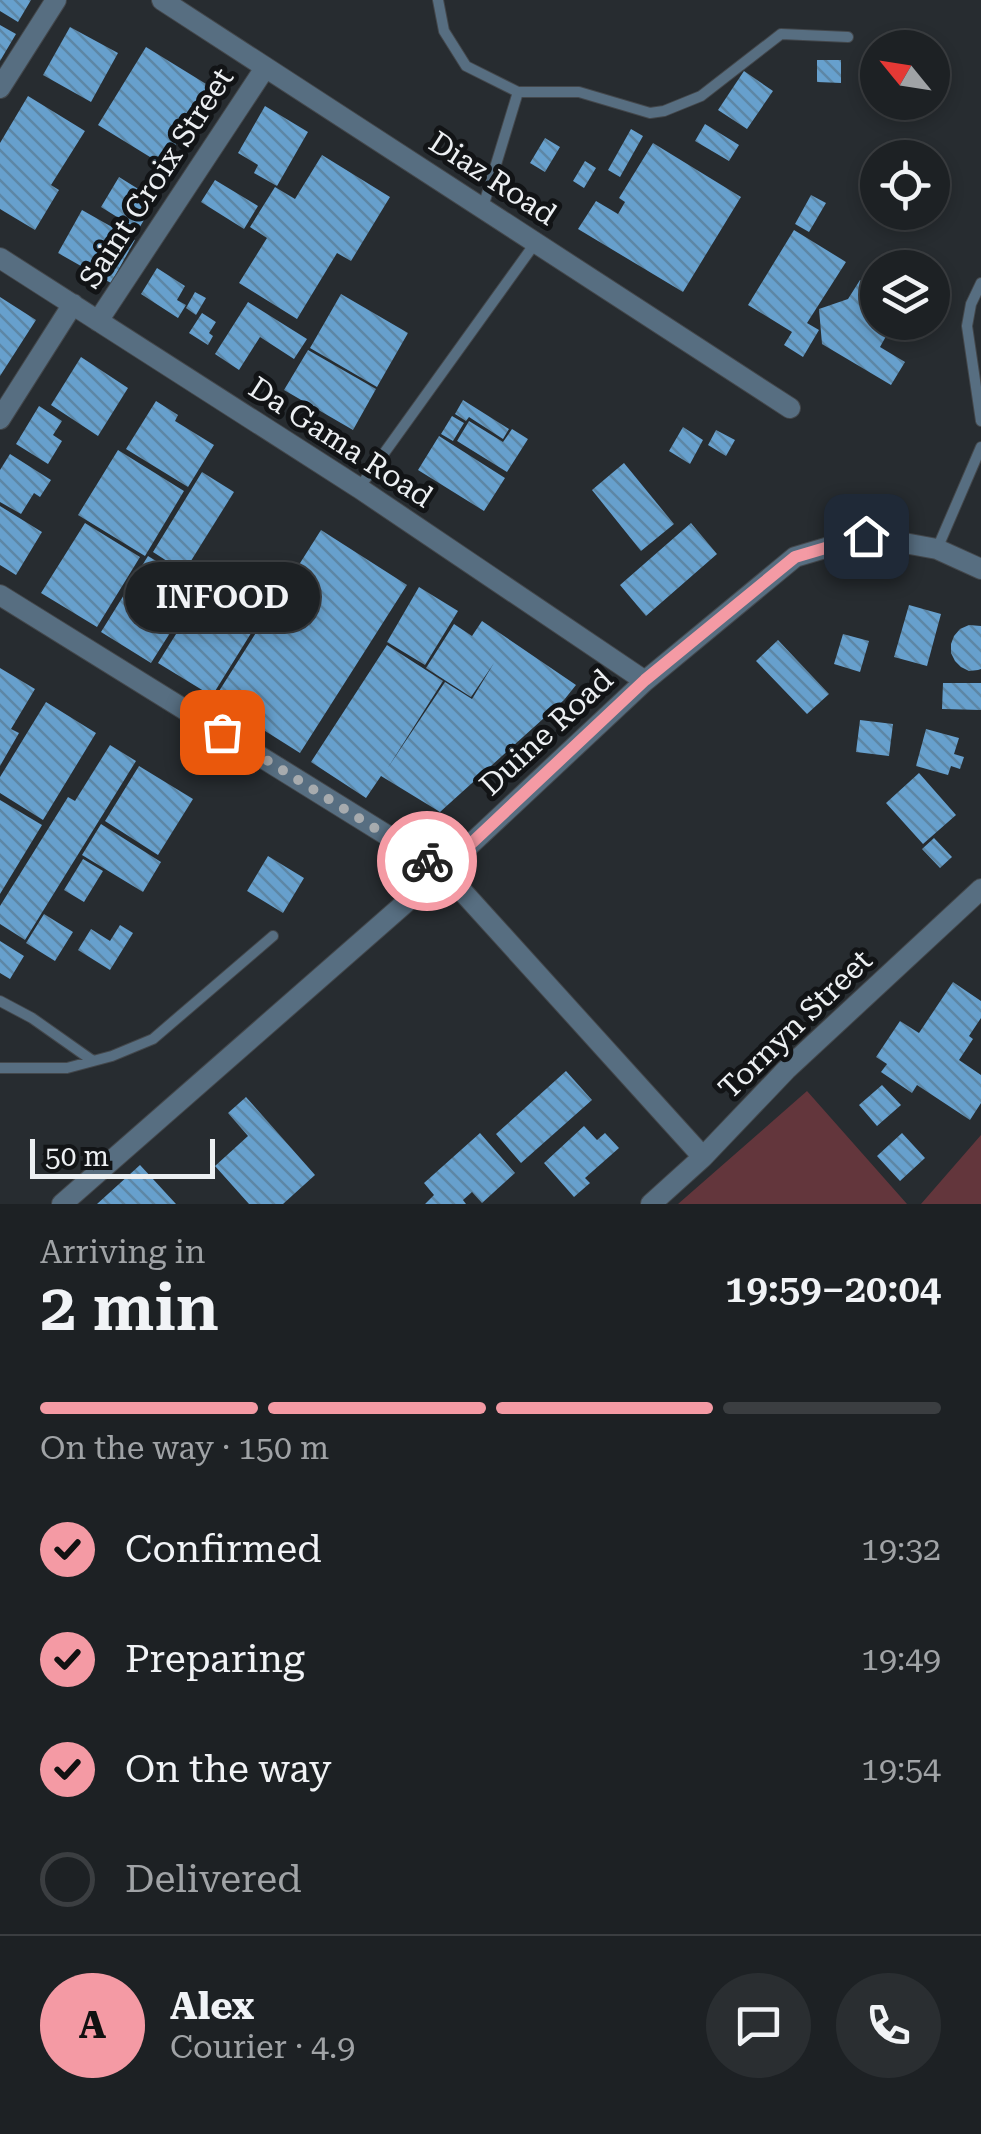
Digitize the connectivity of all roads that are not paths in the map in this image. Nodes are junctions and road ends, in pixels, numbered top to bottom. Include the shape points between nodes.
1 (56, 0) edge
2 (162, 0) edge
3 (438, 0) edge
4 (848, 37) dead end
5 (264, 68) junction
6 (0, 88) edge
7 (518, 92) junction
8 (484, 207) junction
9 (536, 241) junction
10 (0, 258) edge
11 (981, 284) edge
12 (73, 304) junction
13 (98, 321) junction
14 (978, 388) edge
15 (790, 408) dead end
16 (0, 419) edge
17 (981, 422) edge
18 (981, 448) edge
19 (359, 488) junction
20 (937, 549) junction
21 (981, 569) edge
22 (0, 595) edge
23 (645, 680) junction
24 (443, 870) junction
25 (981, 888) edge
26 (272, 936) dead end
27 (2, 1007) edge
28 (93, 1061) junction
29 (0, 1068) edge
30 (703, 1156) junction
31 (62, 1204) edge
32 (651, 1204) edge

1 - 6 street
2 - 5 street, Diaz Road
3 - 7 lane via 444,31 466,66
4 - 7 lane via 781,34 701,96 664,111 650,113 580,92
5 - 8 street, Diaz Road
5 - 13 street, Saint Croix Street
7 - 8 lane
8 - 9 street, Diaz Road
9 - 15 street, Diaz Road
9 - 19 lane
10 - 12 street, Da Gama Road
11 - 14 lane via 967,326
12 - 13 street, Da Gama Road
12 - 16 street, Saint Croix Street
13 - 19 street, Da Gama Road
14 - 17 lane
18 - 20 lane
19 - 23 street, Da Gama Road
20 - 21 street, Duine Road
20 - 23 street, Duine Road via 866,536 795,557
22 - 24 street
23 - 24 street, Duine Road
24 - 30 street
24 - 31 street, Duine Road
25 - 30 street, Tornyn Street
26 - 28 lane via 153,1039
27 - 28 lane via 32,1018
28 - 29 lane via 67,1068
30 - 32 street, Tornyn Street

